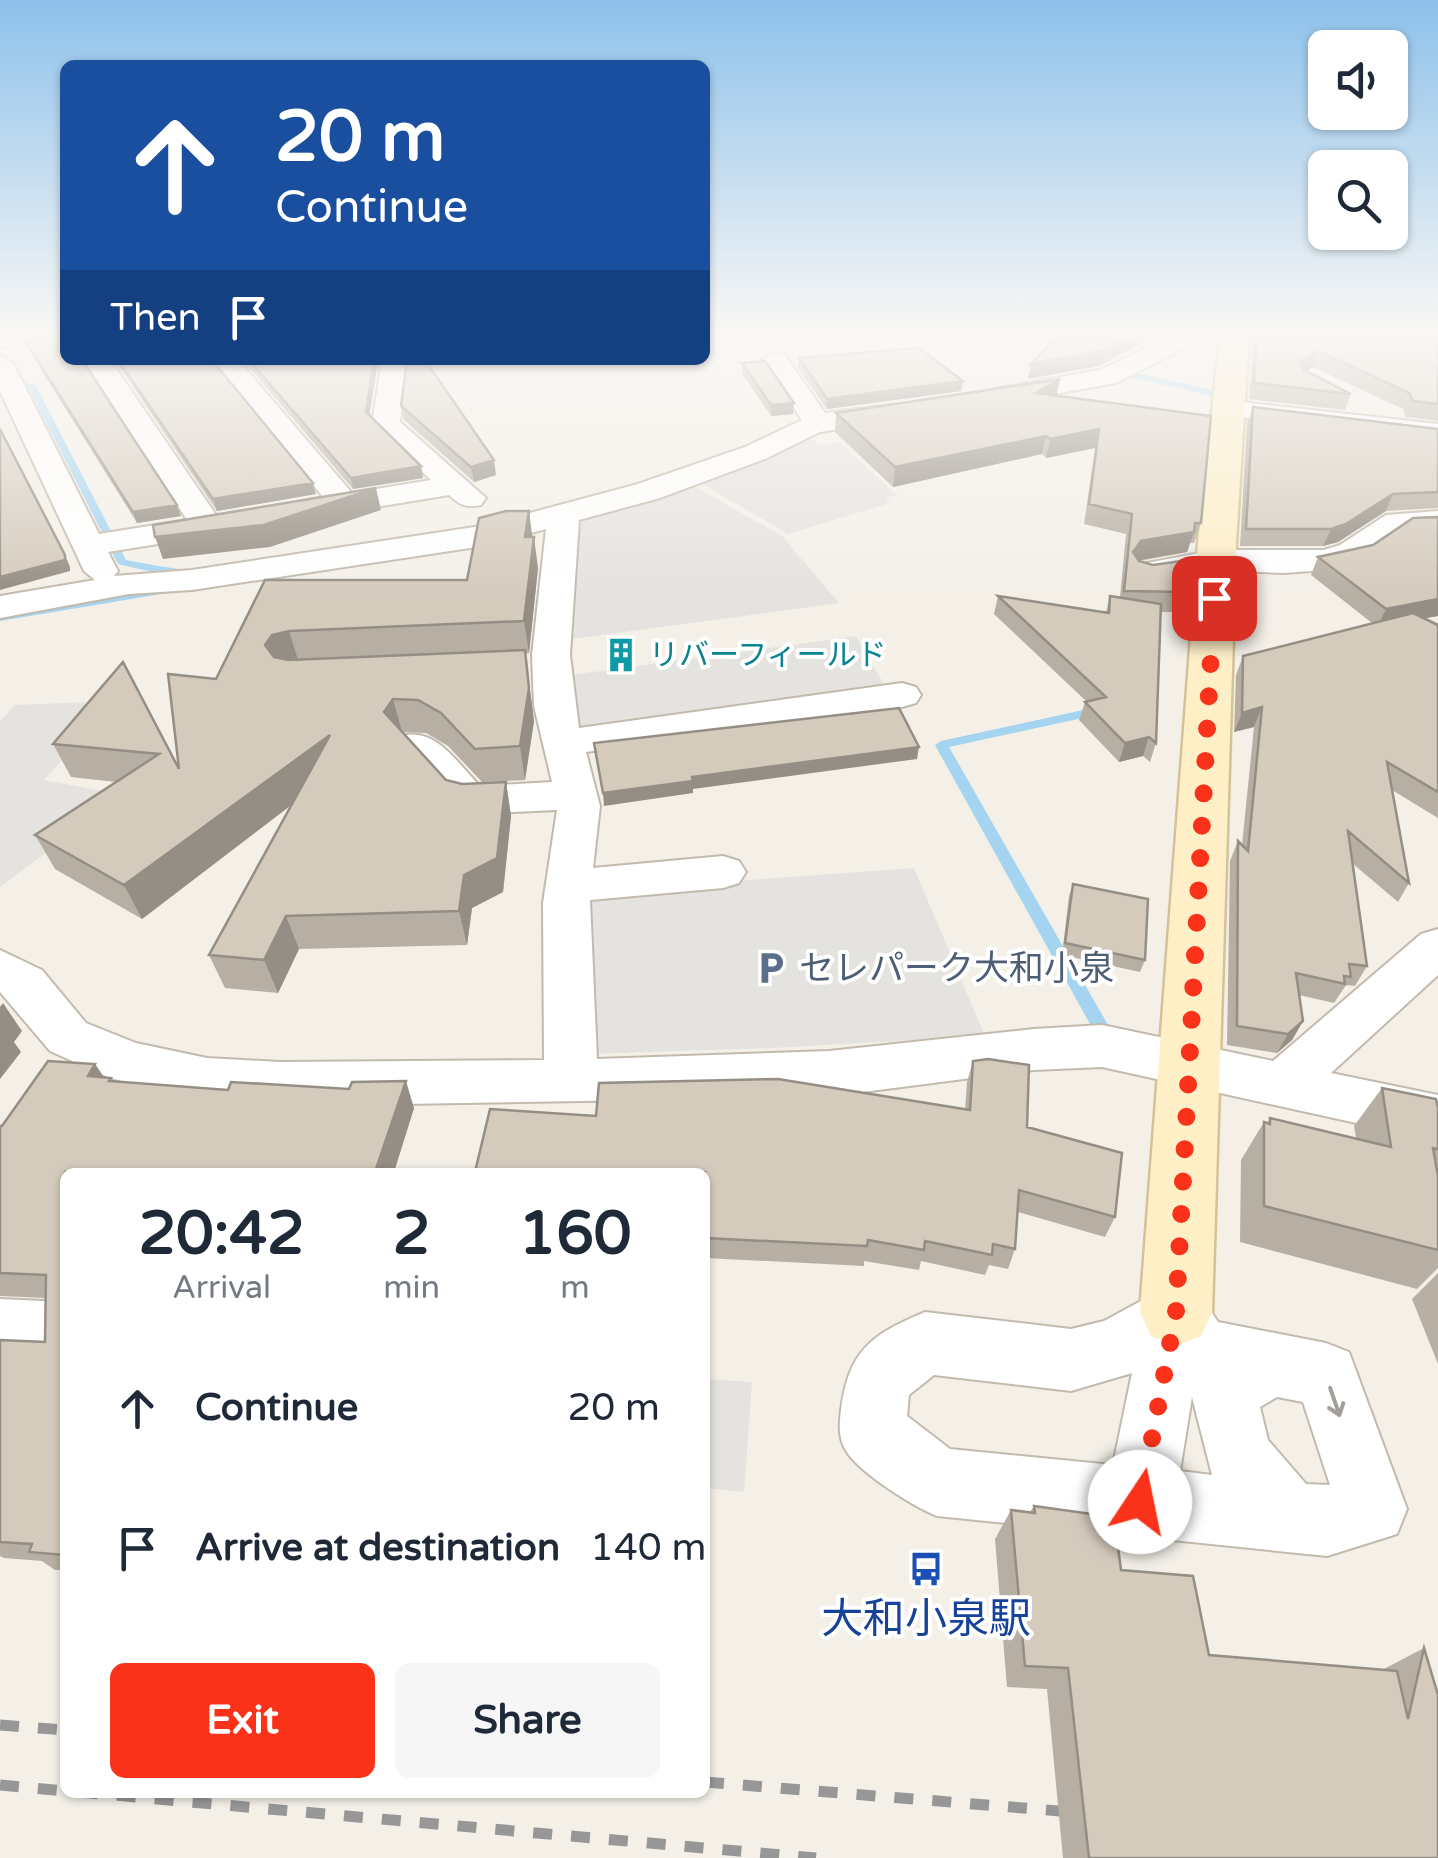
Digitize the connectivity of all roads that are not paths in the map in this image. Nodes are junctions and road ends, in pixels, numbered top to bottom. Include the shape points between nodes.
1 (35, 423) edge
2 (139, 423) edge
3 (277, 423) edge
4 (386, 423) edge
5 (808, 423) edge
6 (1230, 423) edge
7 (1386, 423) edge
8 (1427, 432) edge
9 (455, 485) junction
10 (344, 503) junction
11 (285, 513) edge
12 (488, 514) edge
13 (563, 517) junction
14 (246, 519) edge
15 (1432, 521) edge
16 (207, 526) junction
17 (106, 542) junction
18 (1216, 560) junction
19 (1148, 572) edge
20 (109, 587) junction
21 (0, 607) edge
22 (902, 695) dead end
23 (563, 743) junction
24 (416, 744) edge
25 (576, 796) junction
26 (722, 872) dead end
27 (568, 886) junction
28 (1438, 947) edge
29 (0, 968) edge
30 (1190, 1066) junction
31 (572, 1079) junction
32 (1282, 1084) junction
33 (1438, 1118) edge
34 (1176, 1312) junction
35 (0, 1329) edge
36 (60, 1332) edge
37 (1271, 1364) junction
38 (1140, 1502) junction
39 (1290, 1518) junction

1 - 17 street
2 - 16 street
3 - 10 street
4 - 9 street
5 - 13 street via 755,454
6 - 18 main road
7 - 8 street
9 - 10 street
9 - 12 street
10 - 11 street
13 - 20 street via 412,550
13 - 23 street via 532,668 554,706
14 - 16 street
15 - 18 street via 1397,522 1327,560
16 - 17 street
17 - 20 street
18 - 19 street
18 - 30 main road
20 - 21 street
22 - 23 street
23 - 25 street
24 - 25 street via 469,800
25 - 27 street
26 - 27 street
27 - 31 street
28 - 32 street
29 - 31 street via 24,983 57,1053 207,1080 280,1084
30 - 31 street via 1102,1046 1055,1046 829,1073
30 - 32 street
30 - 34 main road
32 - 33 street
34 - 37 street via 1199,1349
34 - 38 street
34 - 38 street via 1116,1349 1071,1360 925,1343 878,1378 872,1431 938,1482
35 - 36 street
37 - 39 street via 1224,1392 1238,1457
37 -> 39 street via 1326,1374 1372,1509 1327,1521
38 - 39 street

